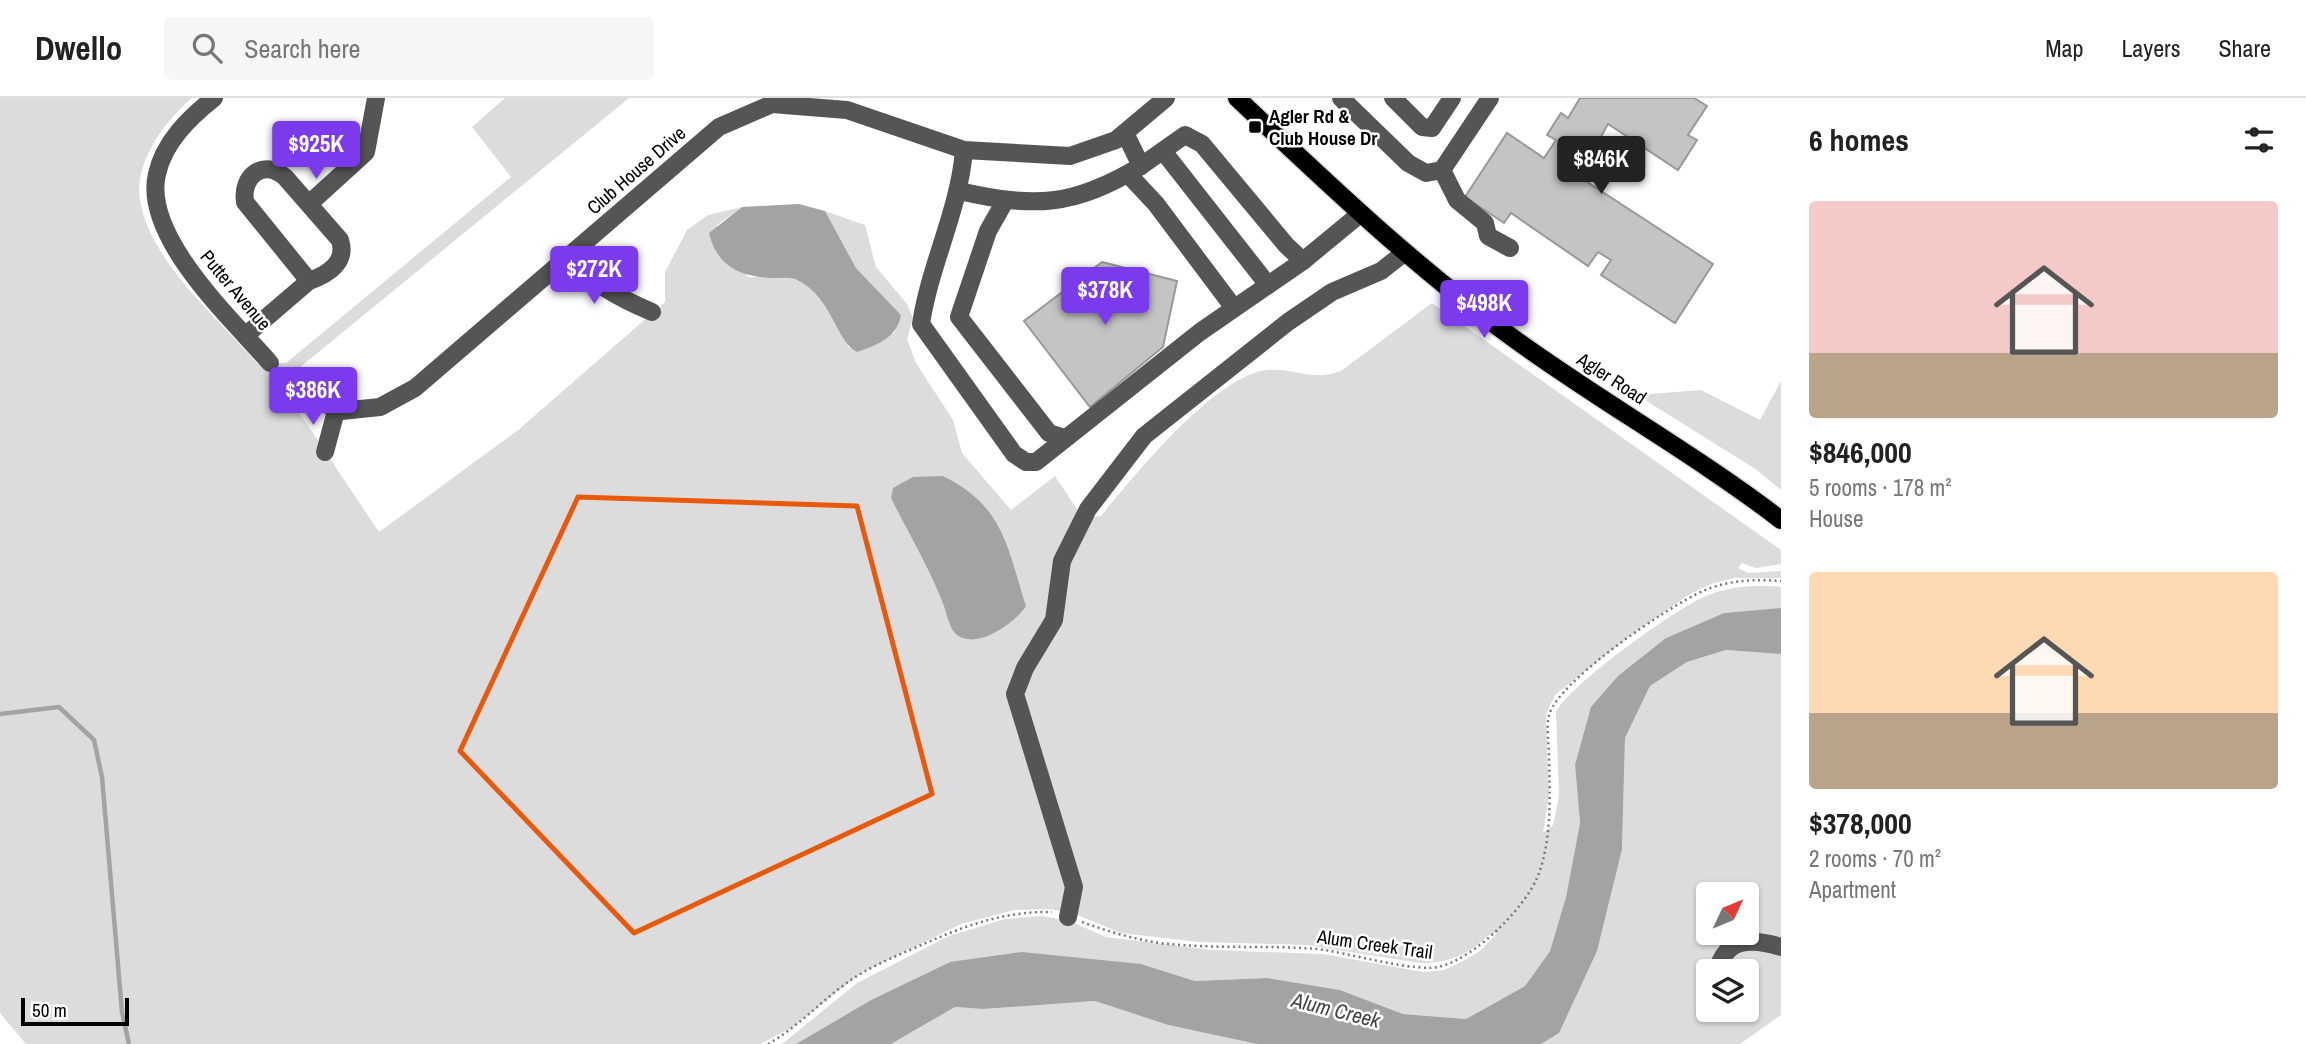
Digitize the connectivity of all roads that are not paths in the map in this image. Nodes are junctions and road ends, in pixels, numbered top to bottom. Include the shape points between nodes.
1 (214, 98) edge
2 (376, 98) edge
3 (1167, 98) edge
4 (1237, 98) edge
5 (1341, 98) edge
6 (1452, 98) edge
7 (1490, 98) edge
8 (1399, 100) edge
9 (1125, 133) junction
10 (964, 150) junction
11 (1163, 151) junction
12 (1135, 170) junction
13 (1442, 170) junction
14 (959, 191) junction
15 (1005, 201) junction
16 (310, 203) junction
17 (1360, 214) junction
18 (1510, 248) dead end
19 (1404, 253) junction
20 (569, 255) junction
21 (1303, 261) junction
22 (309, 281) junction
23 (1268, 285) junction
24 (1234, 309) junction
25 (652, 312) dead end
26 (246, 335) junction
27 (271, 363) dead end
28 (292, 388) dead end
29 (336, 411) junction
30 (1065, 438) junction
31 (325, 452) dead end
32 (1781, 520) edge
33 (1068, 917) road end
34 (1781, 947) edge
35 (1722, 959) edge

1 - 26 street, Putter Avenue via 170,142 156,176 158,215 188,268
2 - 16 street via 366,152
3 - 9 street, Club House Drive
4 - 17 main road, Agler Road
5 - 13 street via 1408,163 1426,173
6 - 8 street via 1432,128 1422,127
7 - 13 street
9 - 10 street, Club House Drive via 1070,156
9 - 12 street
10 - 14 street
10 - 20 street, Club House Drive via 847,110 772,104 719,127
11 - 12 street
11 - 21 street via 1185,135 1202,144
11 - 23 street
12 - 15 street via 1054,203
12 - 24 street
13 - 18 street via 1457,200 1485,223 1488,236
14 - 15 street
14 - 30 street via 921,324 1013,454 1036,462
15 - 30 street via 988,231 959,317 1049,433
16 - 22 street via 344,250 340,261 322,277
16 - 22 street via 276,169 254,172 244,192 251,211
17 - 19 main road, Agler Road
17 - 21 street
19 - 32 main road, Agler Road via 1516,340 1728,479
19 - 33 street via 1381,271 1332,292 1144,436 1088,509 1062,561 1054,620 1015,694 1074,887
20 - 25 street via 611,294
20 - 29 street, Club House Drive via 415,388 380,407
21 - 23 street
22 - 26 street
23 - 24 street
24 - 30 street
26 - 27 street, Putter Avenue
28 - 29 street
29 - 31 street
34 - 35 street via 1744,942 1732,945

